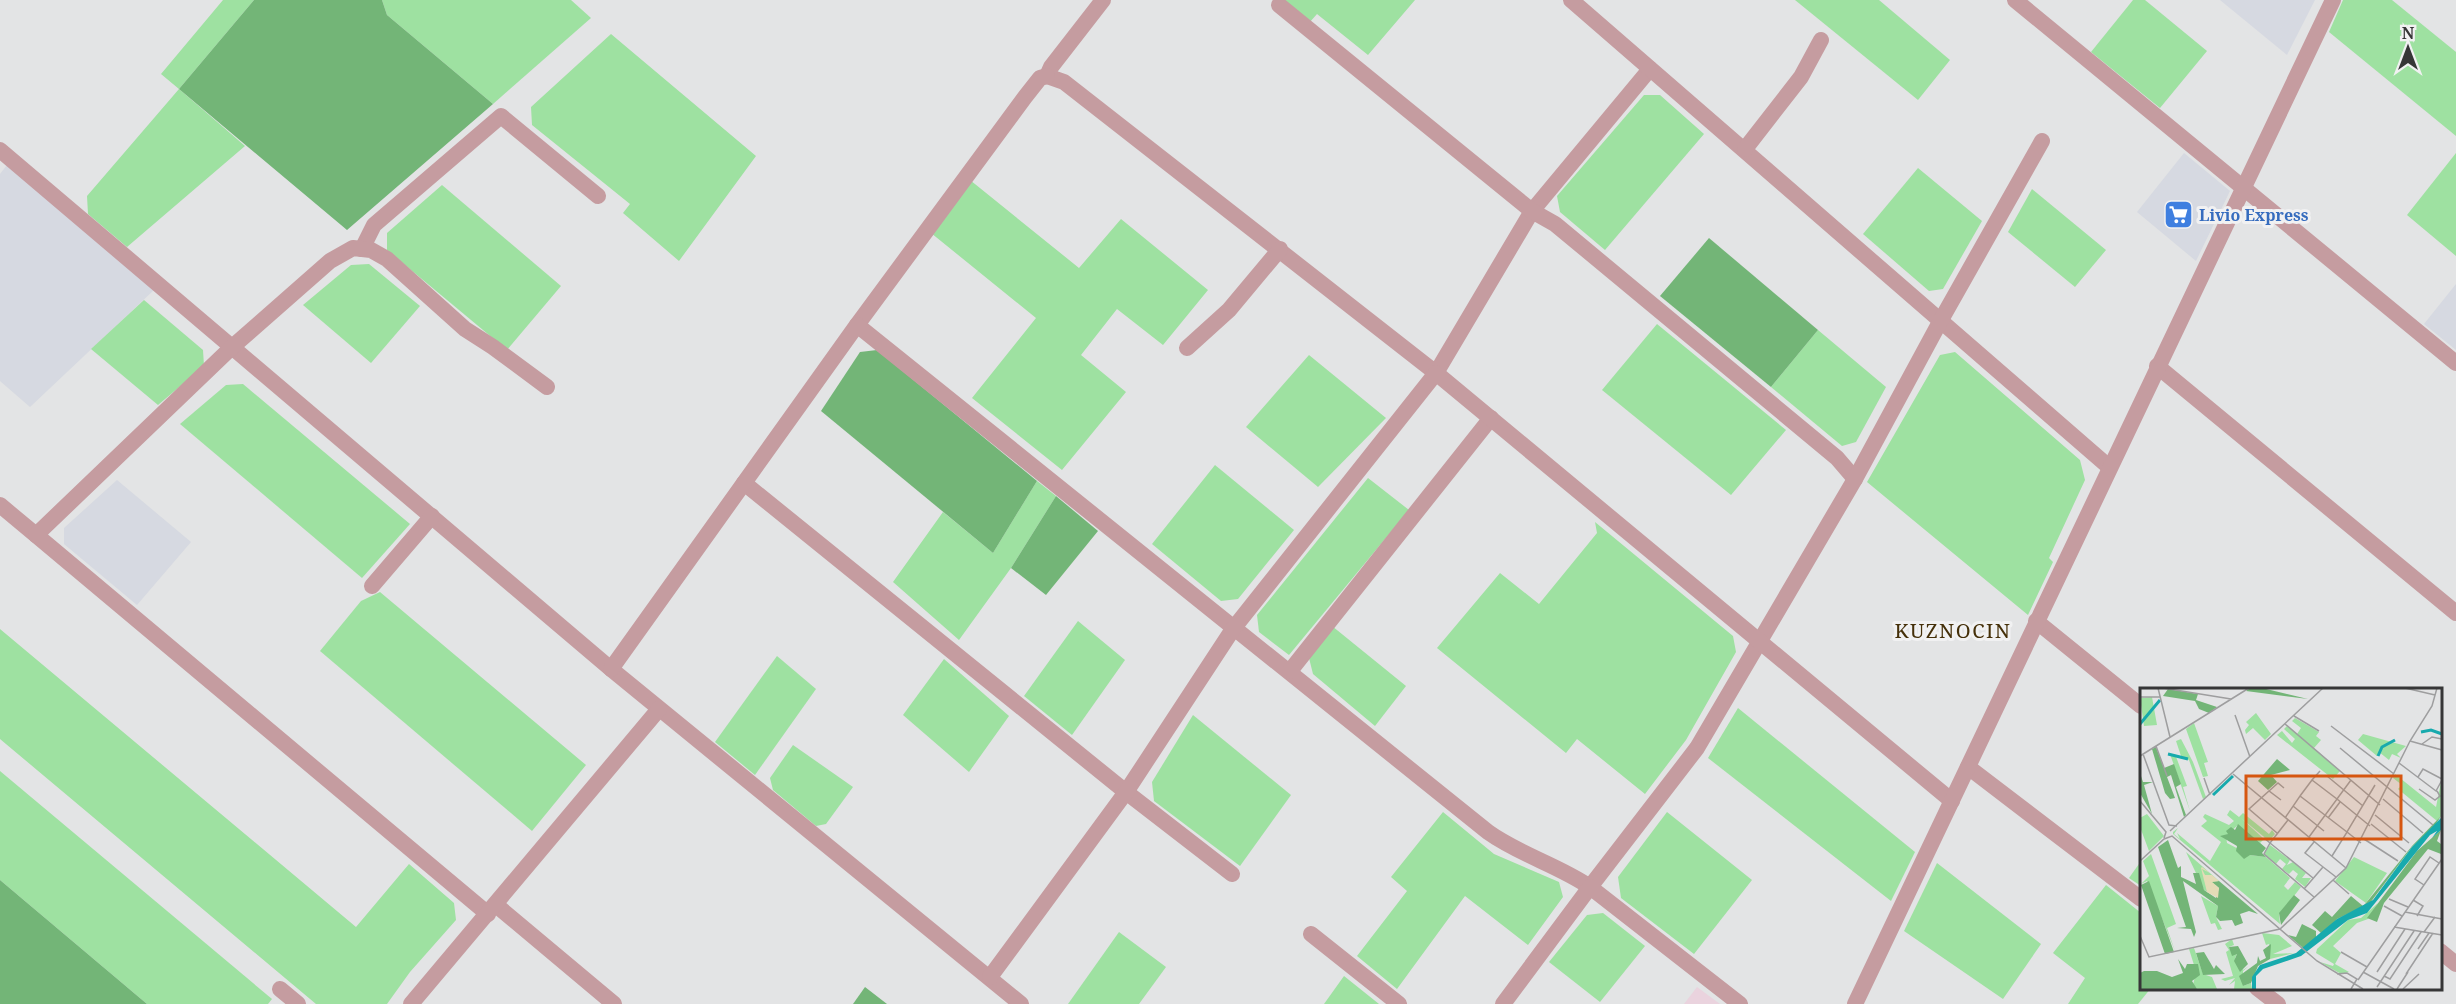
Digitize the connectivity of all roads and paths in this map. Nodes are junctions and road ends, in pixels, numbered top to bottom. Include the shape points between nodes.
1 (1103, 0) edge
2 (1571, 0) edge
3 (2015, 0) edge
4 (2333, 0) edge
5 (1279, 5) dead end
6 (1821, 40) dead end
7 (1650, 69) junction
8 (1047, 76) junction
9 (2042, 141) dead end
10 (1745, 149) junction
11 (0, 150) edge
12 (2243, 187) junction
13 (598, 196) dead end
14 (1532, 211) junction
15 (362, 249) junction
16 (1280, 249) junction
17 (1941, 320) junction
18 (857, 325) junction
19 (231, 348) junction
20 (1187, 348) dead end
21 (2456, 363) edge
22 (2157, 366) junction
23 (1436, 373) junction
24 (548, 387) dead end
25 (1491, 418) junction
26 (2109, 467) junction
27 (1855, 479) junction
28 (744, 483) junction
29 (0, 505) edge
30 (432, 516) junction
31 (36, 535) junction
32 (372, 586) dead end
33 (2456, 614) edge
34 (2037, 621) junction
35 (1233, 629) junction
36 (1759, 643) junction
37 (611, 669) junction
38 (1290, 671) junction
39 (2140, 705) edge
40 (659, 709) junction
41 (1968, 767) junction
42 (1126, 792) junction
43 (1952, 801) junction
44 (1232, 874) dead end
45 (1590, 887) junction
46 (2140, 898) edge
47 (492, 910) junction
48 (1311, 934) dead end
49 (2441, 953) edge
50 (2456, 964) edge
51 (990, 977) junction
52 (280, 989) dead end
53 (2259, 989) edge
54 (1862, 1002) edge
55 (298, 1004) edge
56 (411, 1004) edge
57 (614, 1004) edge
58 (1021, 1004) edge
59 (1398, 1004) edge
60 (1503, 1004) edge
61 (1740, 1004) edge
62 (2278, 1004) edge

1 - 8 street
2 - 7 street
3 - 12 street
4 - 12 street
5 - 14 street
6 - 10 street via 1801,77
7 - 10 street
7 - 14 street
8 - 16 street via 1064,82
8 - 18 street via 1040,78 1025,97
9 - 17 street
10 - 17 street
11 - 19 street
12 - 21 street
12 - 22 street
13 - 15 street via 501,116 374,225
14 - 23 street
14 - 27 street via 1554,224 1837,458
15 - 19 street via 353,248 330,261
15 - 24 street via 387,259 465,329
16 - 20 street via 1228,310
16 - 23 street
17 - 26 street
17 - 27 street
18 - 28 street
18 - 35 street
19 - 30 street
19 - 31 street
22 - 26 street
22 - 33 street
23 - 25 street
23 - 35 street
25 - 36 street
25 - 38 street
26 - 34 street
27 - 36 street
28 - 37 street
28 - 42 street
29 - 31 street
30 - 32 street
30 - 37 street
31 - 47 street
34 - 39 street
34 - 41 street
35 - 38 street
35 - 42 street
36 - 43 street
36 - 45 street via 1696,748
37 - 40 street
38 - 45 street via 1488,832
40 - 47 street
40 - 51 street
41 - 43 street
41 - 46 street
42 - 44 street
42 - 51 street
43 - 54 street
45 - 60 street
45 - 61 street
47 - 56 street
47 - 57 street
48 - 59 street
49 - 50 street
51 - 58 street
52 - 55 street
53 - 62 street

